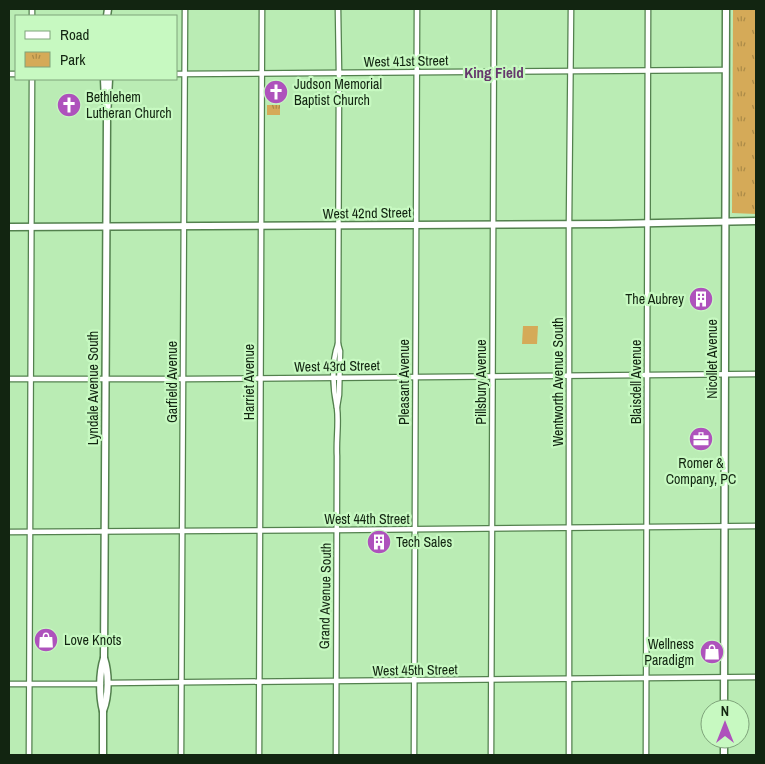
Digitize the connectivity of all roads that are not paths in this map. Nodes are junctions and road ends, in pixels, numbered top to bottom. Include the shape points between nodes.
1 (185, 9) edge
2 (262, 9) edge
3 (338, 9) edge
4 (417, 9) edge
5 (494, 9) edge
6 (571, 9) edge
7 (648, 9) edge
8 (726, 9) edge
9 (725, 70) junction
10 (571, 71) junction
11 (648, 71) junction
12 (416, 72) junction
13 (493, 72) junction
14 (339, 73) junction
15 (178, 74) edge
16 (185, 74) junction
17 (262, 74) junction
18 (32, 80) edge
19 (104, 80) edge
20 (109, 80) edge
21 (107, 118) junction
22 (756, 221) edge
23 (725, 222) junction
24 (647, 223) junction
25 (492, 224) junction
26 (415, 225) junction
27 (569, 225) junction
28 (261, 226) junction
29 (338, 226) junction
30 (9, 227) edge
31 (31, 227) junction
32 (184, 227) junction
33 (106, 228) junction
34 (648, 374) junction
35 (725, 374) junction
36 (756, 374) edge
37 (570, 375) junction
38 (492, 376) junction
39 (415, 377) junction
40 (260, 378) junction
41 (337, 378) junction
42 (9, 379) edge
43 (30, 379) junction
44 (106, 379) junction
45 (184, 379) junction
46 (725, 526) junction
47 (756, 526) edge
48 (648, 527) junction
49 (570, 528) junction
50 (492, 529) junction
51 (337, 530) junction
52 (414, 530) junction
53 (182, 531) junction
54 (260, 531) junction
55 (9, 532) edge
56 (29, 532) junction
57 (105, 532) junction
58 (756, 677) edge
59 (724, 678) junction
60 (570, 679) junction
61 (647, 679) junction
62 (491, 680) junction
63 (414, 681) junction
64 (260, 682) junction
65 (336, 682) junction
66 (182, 683) junction
67 (9, 684) edge
68 (29, 684) junction
69 (104, 684) junction
70 (724, 699) edge
71 (29, 755) edge
72 (103, 755) edge
73 (181, 755) edge
74 (259, 755) edge
75 (336, 755) edge
76 (414, 755) edge
77 (491, 755) edge
78 (569, 755) edge
79 (646, 755) edge

1 - 16 street, Garfield Avenue
2 - 17 street, Harriet Avenue
3 - 14 street, Grand Avenue South
4 - 12 street, Pleasant Avenue
5 - 13 street, Pillsbury Avenue
6 - 10 street, Wentworth Avenue South
7 - 11 street, Blaisdell Avenue
8 - 9 main road, Nicollet Avenue
9 - 11 street, West 41st Street
9 - 23 main road, Nicollet Avenue
10 - 11 street, West 41st Street
10 - 13 street, West 41st Street
10 - 27 street, Wentworth Avenue South
11 - 24 street, Blaisdell Avenue
12 - 13 street, West 41st Street
12 - 14 street, West 41st Street
12 - 26 street, Pleasant Avenue
13 - 25 street, Pillsbury Avenue
14 - 17 street, West 41st Street
14 - 29 street, Grand Avenue South
15 - 16 street, West 41st Street
16 - 17 street, West 41st Street
16 - 32 street, Garfield Avenue
17 - 28 street, Harriet Avenue
18 - 31 street
19 - 21 main road, Lyndale Avenue South
20 - 21 main road, Lyndale Avenue South
21 - 33 main road, Lyndale Avenue South
22 - 23 main road, West 42nd Street
23 - 24 main road, West 42nd Street
23 - 35 main road, Nicollet Avenue
24 - 27 main road, West 42nd Street
24 - 34 street, Blaisdell Avenue
25 - 26 main road, West 42nd Street
25 - 27 main road, West 42nd Street
25 - 38 street, Pillsbury Avenue
26 - 29 main road, West 42nd Street
26 - 39 street, Pleasant Avenue
27 - 37 street, Wentworth Avenue South
28 - 29 main road, West 42nd Street
28 - 32 main road, West 42nd Street
28 - 40 street, Harriet Avenue
29 - 41 street, Grand Avenue South
30 - 31 main road, West 42nd Street
31 - 33 main road, West 42nd Street
31 - 43 street
32 - 33 main road, West 42nd Street
32 - 45 street, Garfield Avenue
33 - 44 main road, Lyndale Avenue South
34 - 35 street, West 43rd Street
34 - 37 street, West 43rd Street
34 - 48 street, Blaisdell Avenue
35 - 36 street, West 43rd Street
35 - 46 main road, Nicollet Avenue
37 - 38 street, West 43rd Street
37 - 49 street, Wentworth Avenue South
38 - 39 street, West 43rd Street
38 - 50 street, Pillsbury Avenue
39 - 41 street, West 43rd Street
39 - 52 street, Pleasant Avenue
40 - 41 street, West 43rd Street
40 - 45 street, West 43rd Street
40 - 54 street, Harriet Avenue
41 - 51 street, Grand Avenue South
42 - 43 street, West 43rd Street
43 - 44 street, West 43rd Street
43 - 56 street
44 - 45 street, West 43rd Street
44 - 57 main road, Lyndale Avenue South
45 - 53 street, Garfield Avenue
46 - 47 street, West 44th Street
46 - 48 street, West 44th Street
46 - 59 main road, Nicollet Avenue
48 - 49 street, West 44th Street
48 - 61 street, Blaisdell Avenue
49 - 50 street, West 44th Street
49 - 60 street, Wentworth Avenue South
50 - 52 street, West 44th Street
50 - 62 street, Pillsbury Avenue
51 - 52 street, West 44th Street
51 - 54 street, West 44th Street
51 - 65 street, Grand Avenue South
52 - 63 street, Pleasant Avenue
53 - 54 street, West 44th Street
53 - 57 street, West 44th Street
53 - 66 street, Garfield Avenue
54 - 64 street, Harriet Avenue
55 - 56 street, West 44th Street
56 - 57 street, West 44th Street
56 - 68 street
57 - 69 main road, Lyndale Avenue South via 104,658 101,666
58 - 59 street, West 45th Street
59 - 61 street, West 45th Street
59 - 70 main road, Nicollet Avenue
60 - 61 street, West 45th Street
60 - 62 street, West 45th Street
60 - 78 street, Wentworth Avenue South
61 - 79 street, Blaisdell Avenue
62 - 63 street, West 45th Street
62 - 77 street, Pillsbury Avenue
63 - 65 street, West 45th Street
63 - 76 street, Pleasant Avenue
64 - 65 street, West 45th Street
64 - 66 street, West 45th Street
64 - 74 street, Harriet Avenue
65 - 75 street, Grand Avenue South
66 - 69 street, West 45th Street
66 - 73 street, Garfield Avenue
67 - 68 street, West 45th Street
68 - 69 street, West 45th Street
68 - 71 street
69 - 72 main road, Lyndale Avenue South

